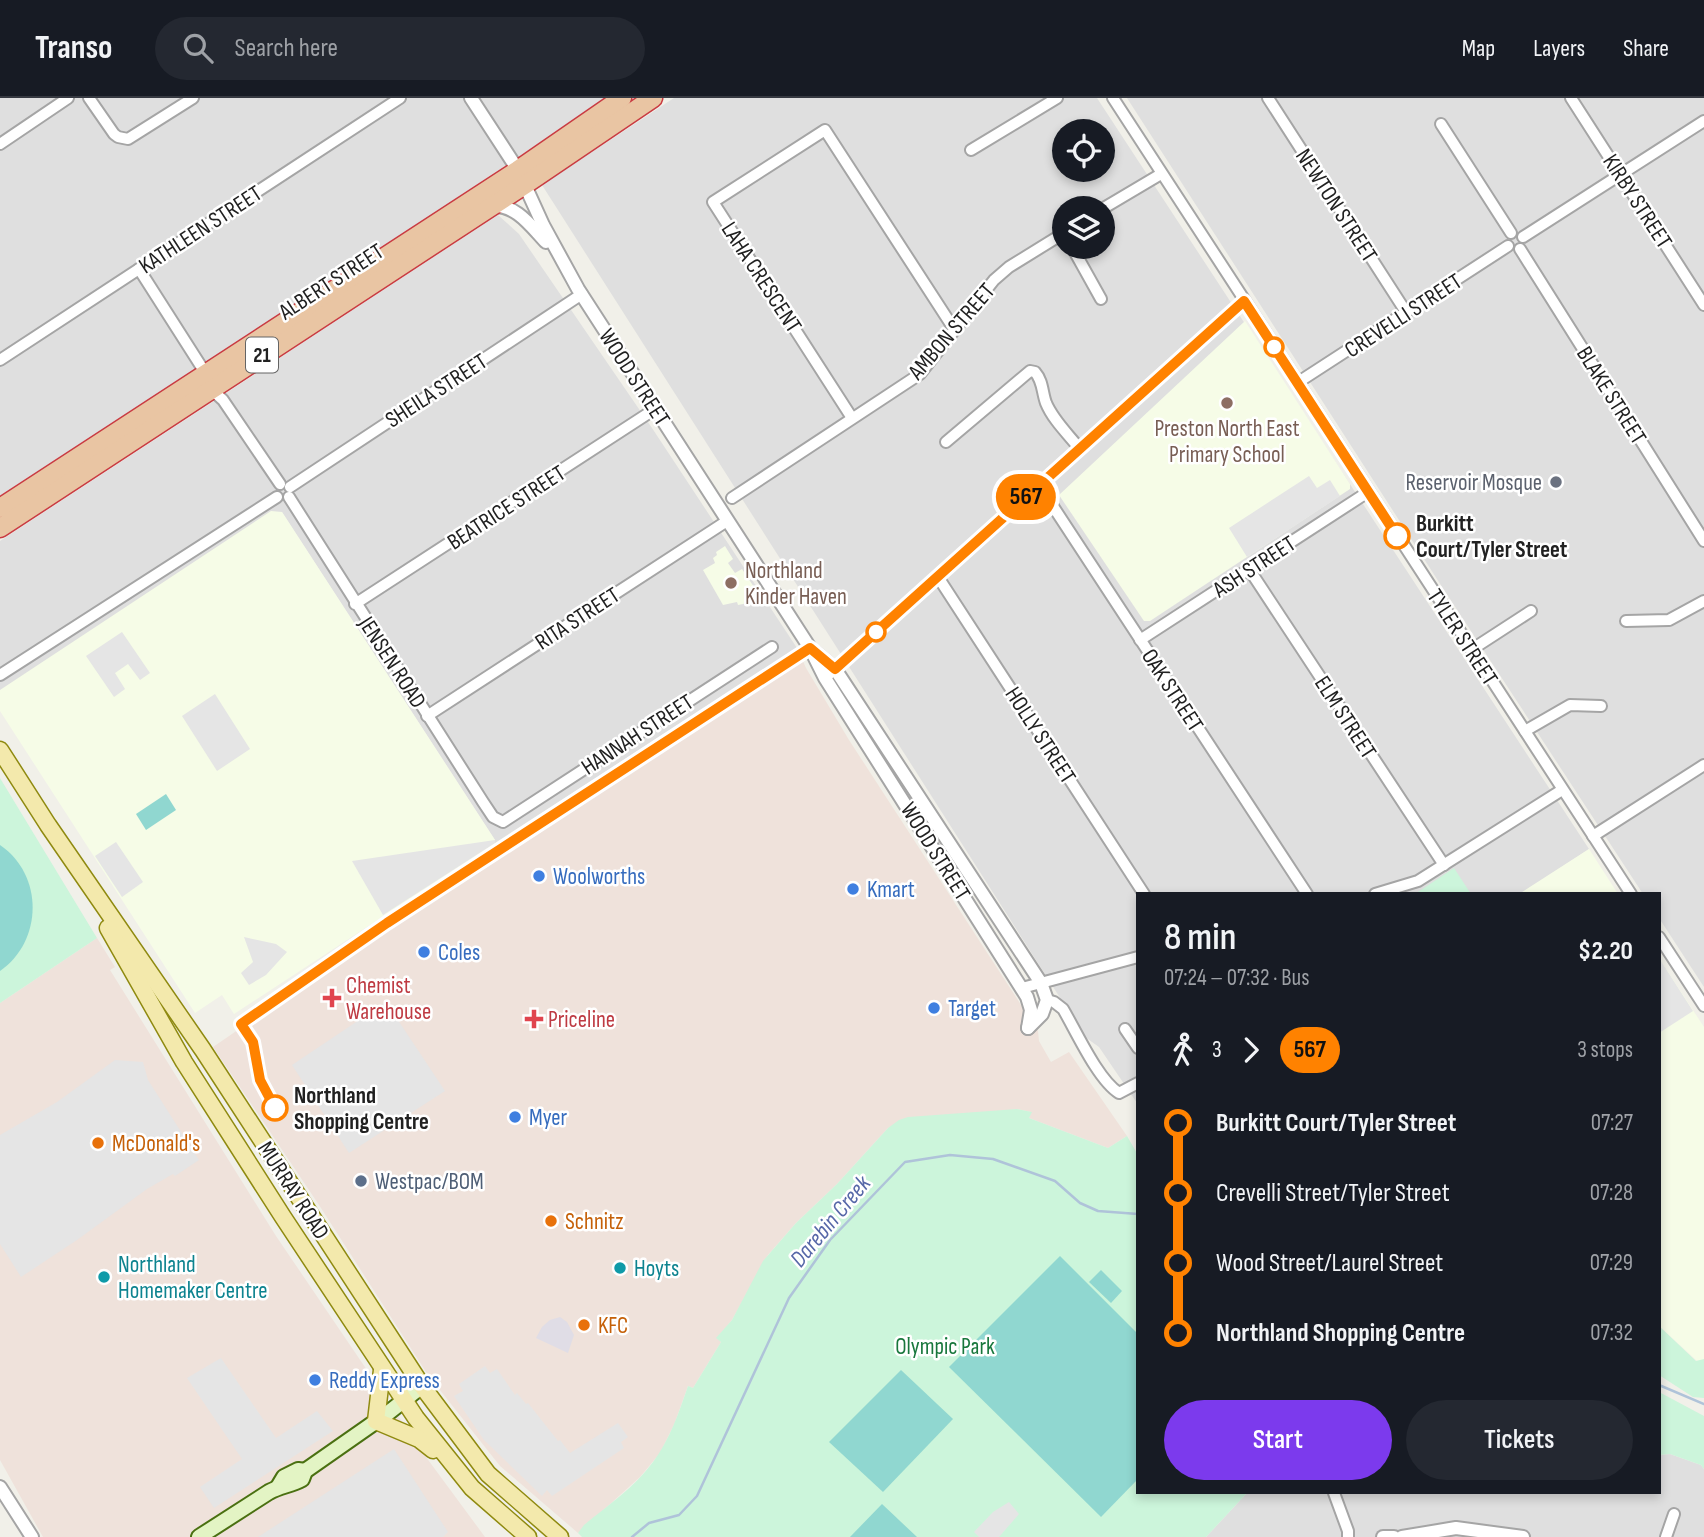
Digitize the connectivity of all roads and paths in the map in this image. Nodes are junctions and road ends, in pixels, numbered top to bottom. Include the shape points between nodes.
1 (68, 98) edge
2 (89, 98) edge
3 (192, 98) edge
4 (400, 98) edge
5 (471, 98) edge
6 (622, 98) edge
7 (652, 98) edge
8 (1057, 98) edge
9 (1113, 98) edge
10 (1268, 98) edge
11 (1571, 98) edge
12 (1704, 121) edge
13 (1441, 124) dead end
14 (0, 144) edge
15 (971, 150) dead end
16 (1161, 174) junction
17 (1620, 174) junction
18 (522, 177) junction
19 (1115, 201) edge
20 (490, 206) junction
21 (1511, 233) junction
22 (1523, 237) junction
23 (1052, 240) edge
24 (1508, 246) junction
25 (1520, 249) junction
26 (558, 255) junction
27 (1079, 259) edge
28 (139, 269) junction
29 (350, 289) junction
30 (582, 294) junction
31 (1101, 299) dead end
32 (1244, 301) junction
33 (1704, 305) edge
34 (1406, 312) junction
35 (954, 329) junction
36 (0, 360) edge
37 (1297, 383) junction
38 (213, 387) junction
39 (655, 409) junction
40 (852, 418) junction
41 (947, 442) dead end
42 (1079, 448) junction
43 (1039, 485) junction
44 (45, 488) junction
45 (284, 491) junction
46 (1368, 492) junction
47 (732, 498) dead end
48 (0, 508) edge
49 (727, 521) junction
50 (0, 528) edge
51 (1704, 541) edge
52 (1249, 569) junction
53 (938, 577) junction
54 (1704, 601) edge
55 (355, 604) junction
56 (1531, 611) dead end
57 (1626, 621) dead end
58 (1140, 640) junction
59 (772, 647) dead end
60 (1471, 650) junction
61 (830, 673) junction
62 (0, 675) edge
63 (1601, 706) dead end
64 (427, 716) junction
65 (1525, 731) junction
66 (0, 750) edge
67 (1704, 765) edge
68 (1562, 790) junction
69 (503, 822) joint
70 (48, 825) junction
71 (1593, 836) junction
72 (1444, 865) junction
73 (1143, 892) edge
74 (1306, 892) edge
75 (1382, 892) edge
76 (1630, 892) edge
77 (1011, 935) junction
78 (1661, 940) edge
79 (1001, 954) junction
80 (1136, 958) edge
81 (1041, 983) junction
82 (1025, 992) junction
83 (1047, 1000) junction
84 (1704, 1006) edge
85 (1125, 1029) dead end
86 (1136, 1045) edge
87 (203, 1050) junction
88 (184, 1062) junction
89 (1136, 1084) edge
90 (382, 1370) junction
91 (422, 1386) junction
92 (404, 1401) junction
93 (376, 1421) junction
94 (452, 1463) junction
95 (0, 1488) edge
96 (1334, 1494) edge
97 (1674, 1514) dead end
98 (1351, 1535) edge
99 (556, 1536) edge
100 (1508, 1536) edge
101 (32, 1537) edge
102 (199, 1537) edge
103 (528, 1537) edge
104 (1383, 1537) edge
105 (1394, 1537) edge
106 (1402, 1537) edge
107 (1523, 1537) edge
108 (1666, 1537) edge

1 - 14 street
2 - 3 street via 114,134 128,139
4 - 28 street, KATHLEEN STREET
5 - 18 street, WOOD STREET
6 - 18 highway, ALBERT STREET / 21
7 - 18 highway, ALBERT STREET / 21
8 - 15 street
9 - 16 street, TYLER STREET
10 - 34 street, NEWTON STREET
11 - 17 street, KIRBY STREET
12 - 17 street
13 - 21 street
16 - 19 street
16 - 32 street, TYLER STREET
17 - 22 street
17 - 33 street, KIRBY STREET
18 - 20 highway, ALBERT STREET / 21
18 - 26 street, WOOD STREET
18 - 29 highway, ALBERT STREET / 21
20 - 26 street via 511,208
20 - 29 highway, ALBERT STREET / 21
21 - 22 street
21 - 24 street
22 - 25 street
23 - 35 street, AMBON STREET via 1009,267
24 - 25 street
24 - 34 street, CREVELLI STREET
25 - 51 street, BLAKE STREET
26 - 30 street, WOOD STREET
27 - 31 street
28 - 36 street, KATHLEEN STREET
28 - 38 street, JENSEN ROAD
29 - 38 highway, ALBERT STREET / 21
30 - 39 street, WOOD STREET
30 - 45 street, SHEILA STREET
32 - 37 street, TYLER STREET
32 - 42 street
34 - 37 street, CREVELLI STREET
35 - 40 street, AMBON STREET via 920,374
35 - 40 street, LAHA CRESCENT via 825,130 712,202
37 - 46 street, TYLER STREET
38 - 44 highway, ALBERT STREET / 21
38 - 45 street, JENSEN ROAD
39 - 49 street, WOOD STREET
39 - 55 street, BEATRICE STREET
40 - 47 street, AMBON STREET
41 - 42 street via 1030,371 1039,377 1051,411
42 - 43 street
43 - 53 street
43 - 58 street, OAK STREET
44 - 48 highway, ALBERT STREET / 21
44 - 50 highway, ALBERT STREET / 21
45 - 55 street, JENSEN ROAD
45 - 62 street, SHEILA STREET
46 - 52 street, ASH STREET
46 - 60 street, TYLER STREET
49 - 61 street, WOOD STREET
49 - 64 street, RITA STREET
52 - 58 street, ASH STREET
52 - 72 street, ELM STREET
53 - 61 street
53 - 73 street, HOLLY STREET
54 - 57 street via 1669,620
55 - 64 street, JENSEN ROAD
56 - 60 street
58 - 74 street, OAK STREET
59 - 69 street, HANNAH STREET
60 - 65 street, TYLER STREET
61 - 77 street, WOOD STREET
61 - 79 street, WOOD STREET
63 - 65 street via 1570,705
64 - 69 street, JENSEN ROAD via 493,817
65 - 68 street, TYLER STREET
66 - 70 main road, MURRAY ROAD
67 - 71 street
68 - 71 street, TYLER STREET
68 - 72 street
70 - 87 main road, MURRAY ROAD
70 - 88 main road, MURRAY ROAD
71 - 76 street, TYLER STREET
72 - 75 street via 1418,881
77 - 79 street via 1003,941
77 - 81 street, WOOD STREET
78 - 84 street
79 - 82 street, WOOD STREET
80 - 81 street
81 - 82 street
81 - 83 street, WOOD STREET
82 - 83 street
82 - 83 street, WOOD STREET via 1031,1010 1028,1028 1042,1014
83 - 89 street, WOOD STREET via 1063,1009 1113,1090 1125,1092
85 - 86 street
87 - 88 main road
87 - 91 main road, MURRAY ROAD
88 - 90 main road, MURRAY ROAD
90 - 92 main road, MURRAY ROAD
90 - 93 main road
91 - 92 main road
91 - 99 main road, MURRAY ROAD via 488,1474
92 - 93 main road
92 - 94 main road, MURRAY ROAD
93 - 94 main road via 419,1439
93 - 102 main road via 305,1471 302,1479 278,1487
94 - 103 main road, MURRAY ROAD via 472,1489
95 - 101 street
96 - 98 street
97 - 108 street
100 - 106 street via 1456,1528
100 - 107 street
104 - 105 street

